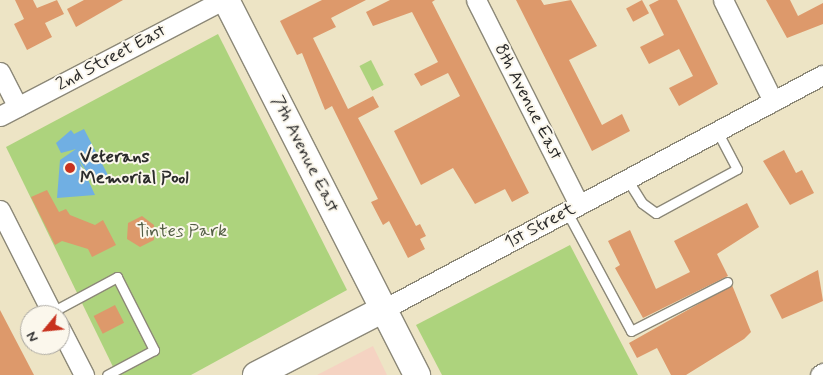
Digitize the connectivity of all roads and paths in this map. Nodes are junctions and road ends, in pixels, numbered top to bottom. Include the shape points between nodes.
1 (224, 0) edge
2 (476, 0) edge
3 (723, 0) edge
4 (0, 72) edge
5 (823, 75) edge
6 (773, 101) junction
7 (18, 107) junction
8 (0, 116) edge
9 (717, 131) junction
10 (627, 179) junction
11 (573, 208) junction
12 (0, 210) edge
13 (727, 282) dead end
14 (48, 305) edge
15 (70, 308) edge
16 (384, 309) junction
17 (70, 347) edge
18 (84, 375) edge
19 (107, 375) edge
20 (256, 375) edge
21 (417, 375) edge

1 - 7 street, 2nd Street East
1 - 16 street, 7th Avenue East
2 - 11 street, 8th Avenue East
3 - 6 street
4 - 7 street
5 - 6 street, 1st Street
6 - 9 street, 1st Street
7 - 8 street, 2nd Street East
9 - 10 street, 1st Street
9 - 10 lane via 737,170 656,213 642,203
10 - 11 street, 1st Street
11 - 13 lane via 631,331
11 - 16 street, 1st Street
12 - 14 street
15 - 19 lane via 117,277 154,350
16 - 20 street, 1st Street
16 - 21 street, 7th Avenue East
17 - 18 street

